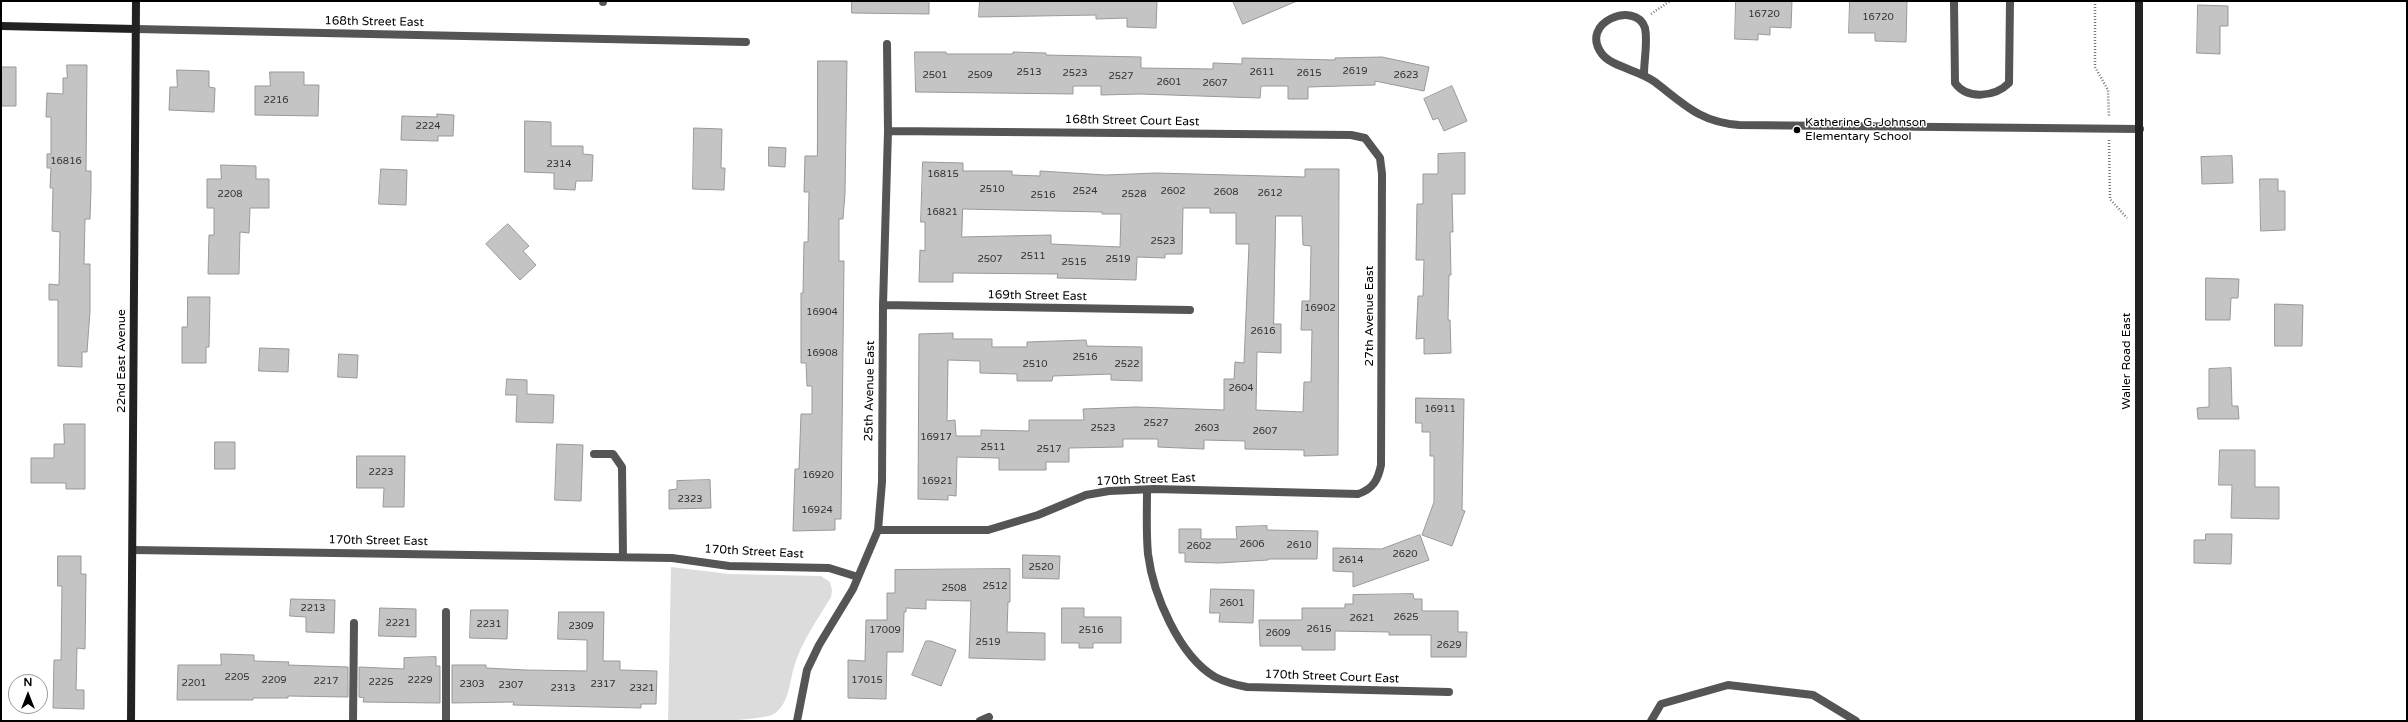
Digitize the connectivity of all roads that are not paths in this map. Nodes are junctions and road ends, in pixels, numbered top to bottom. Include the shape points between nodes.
1 (136, 1) edge
2 (1954, 1) edge
3 (2010, 1) edge
4 (2139, 1) edge
5 (1, 26) edge
6 (136, 29) junction
7 (746, 42) dead end
8 (887, 44) dead end
9 (1644, 74) junction
10 (2140, 129) junction
11 (888, 131) junction
12 (1372, 146) joint
13 (883, 305) junction
14 (1190, 310) dead end
15 (594, 454) dead end
16 (1372, 487) joint
17 (1147, 490) junction
18 (878, 530) junction
19 (132, 550) junction
20 (623, 557) junction
21 (858, 577) junction
22 (446, 612) dead end
23 (354, 623) dead end
24 (1449, 692) dead end
25 (989, 717) dead end
26 (131, 721) edge
27 (353, 721) edge
28 (446, 721) edge
29 (797, 721) edge
30 (980, 721) edge
31 (1651, 721) edge
32 (1856, 721) edge
33 (2139, 721) edge

1 - 6 street, 22nd East Avenue
2 - 3 street via 1955,83 1959,89 1970,93 1986,94 1996,92 2008,83
4 - 10 street, Waller Road East
5 - 6 street, 168th Street East
6 - 7 street, 168th Street East
6 - 19 street, 22nd East Avenue
8 - 11 street, 25th Avenue East
9 - 9 street via 1646,33 1642,20 1623,9 1610,13 1601,23 1598,41 1601,52 1606,58
9 - 10 street via 1700,116 1727,124
10 - 33 street, Waller Road East
11 - 12 street, 168th Street Court East via 1351,135 1365,138
11 - 13 street, 25th Avenue East
12 - 16 street, 27th Avenue East via 1380,158 1382,174 1381,465
13 - 14 street, 169th Street East
13 - 18 street, 25th Avenue East via 882,482
15 - 20 street via 612,454 622,467
16 - 17 street, 170th Street East via 1358,494
17 - 18 street, 170th Street East via 1086,495 1038,515 988,530
17 - 24 street, 170th Street Court East via 1148,553 1157,594 1187,649 1200,665 1215,677 1247,686
18 - 21 street, 25th Avenue East
19 - 20 street, 170th Street East
19 - 26 street, 22nd East Avenue
20 - 21 street, 170th Street East via 672,558 729,566 829,568
21 - 29 street, 25th Avenue East via 819,645 808,670
22 - 28 street
23 - 27 street
25 - 30 street
31 - 32 street via 1661,704 1728,684 1813,695

